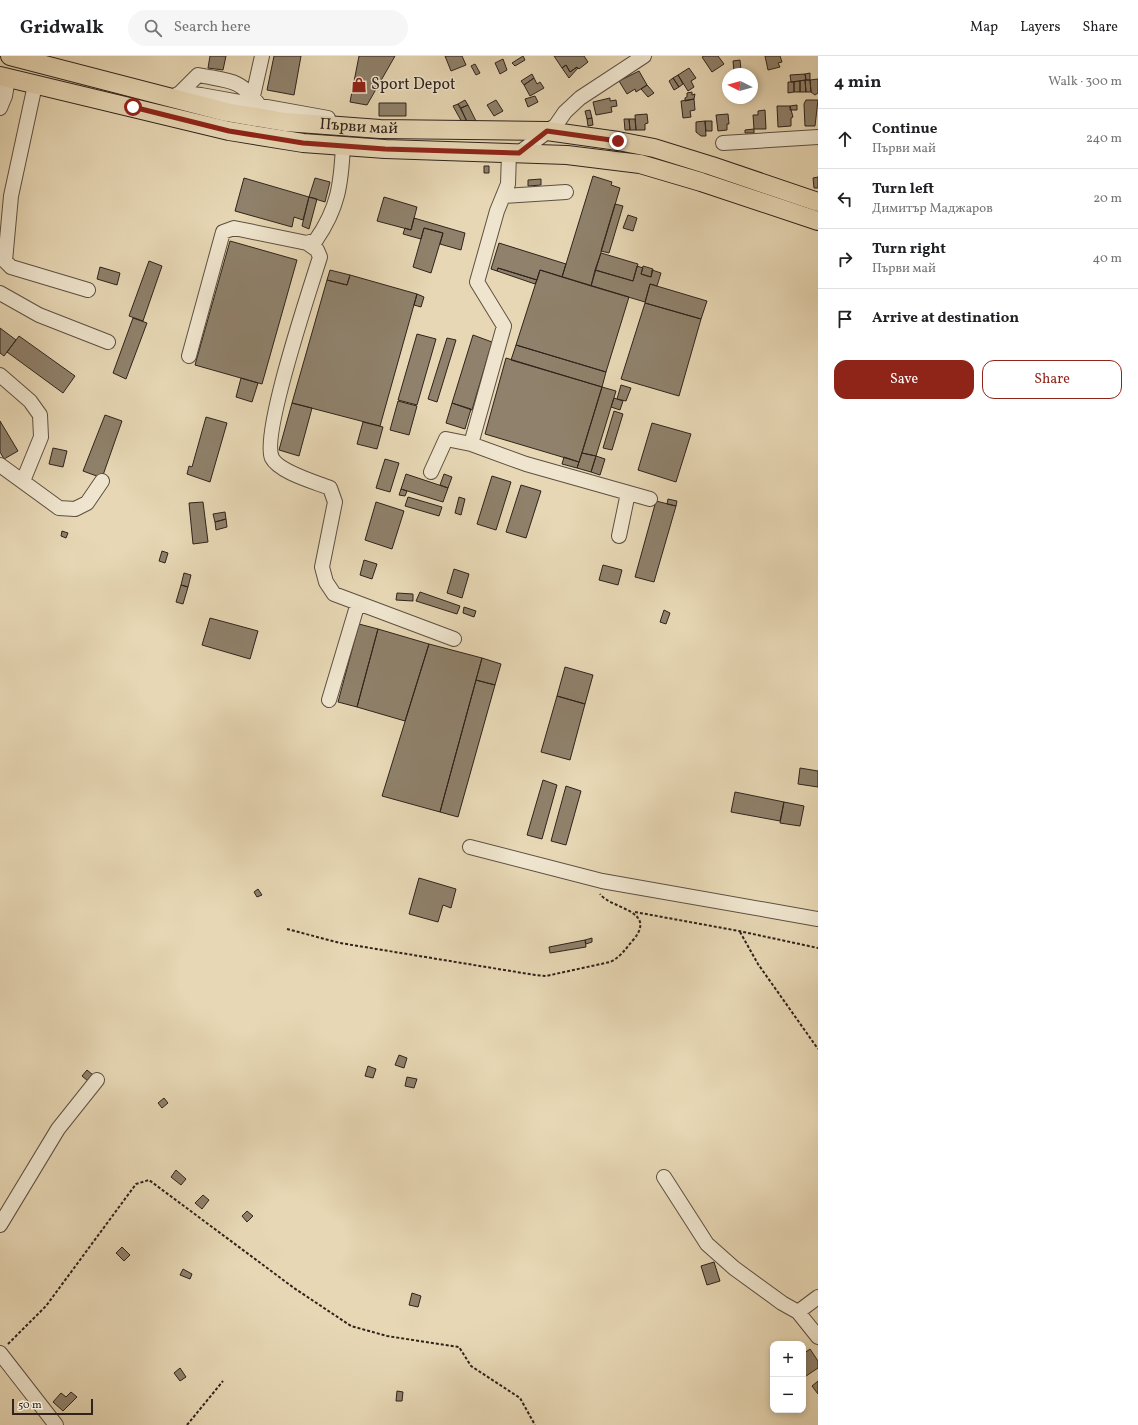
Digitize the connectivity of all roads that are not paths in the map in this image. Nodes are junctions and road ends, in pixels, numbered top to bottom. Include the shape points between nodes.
1 (10, 56) edge
2 (262, 56) edge
3 (644, 56) edge
4 (4, 77) edge
5 (35, 85) junction
6 (174, 95) junction
7 (256, 101) junction
8 (0, 108) edge
9 (353, 128) junction
10 (547, 131) junction
11 (818, 138) edge
12 (723, 143) dead end
13 (343, 146) junction
14 (514, 153) junction
15 (566, 192) dead end
16 (503, 196) junction
17 (818, 202) edge
18 (818, 221) edge
19 (307, 243) junction
20 (88, 290) dead end
21 (0, 293) edge
22 (108, 342) dead end
23 (189, 356) dead end
24 (0, 375) edge
25 (471, 444) junction
26 (0, 465) edge
27 (431, 472) dead end
28 (23, 481) junction
29 (102, 481) dead end
30 (628, 493) junction
31 (650, 499) dead end
32 (619, 536) dead end
33 (358, 603) junction
34 (454, 639) dead end
35 (329, 700) dead end
36 (470, 847) dead end
37 (818, 919) edge
38 (96, 1080) dead end
39 (664, 1176) dead end
40 (0, 1225) edge
41 (818, 1297) edge
42 (798, 1312) junction
43 (818, 1337) edge
44 (3, 1349) edge
45 (56, 1425) edge

1 - 6 main road, Първи май
2 - 7 street
3 - 10 street via 580,98 556,125
4 - 5 main road, Първи май
4 - 8 street via 5,96
5 - 13 main road, Първи май via 229,131 303,143
5 - 20 street via 11,196 5,260 11,267
6 - 7 street
6 - 7 street via 198,76 237,82
6 - 9 main road, Първи май via 226,112 285,122
7 - 9 street via 324,117
9 - 10 main road, Първи май
10 - 14 street
10 - 17 main road, Първи май via 654,148
11 - 12 street
13 - 14 main road, Първи май
13 - 19 street via 342,175 334,208 316,240
14 - 16 street
14 - 18 main road, Първи май via 603,158 640,164
15 - 16 street
16 - 25 street via 476,282 504,326
19 - 23 street via 234,228 223,232
19 - 33 street via 317,250 320,257 278,400 269,446 272,458 278,466 330,488 335,502 322,567 326,582 334,594
21 - 22 street via 39,315
24 - 28 street via 30,401 40,415 42,438
25 - 27 street via 446,439
25 - 30 street via 526,464
26 - 28 street
28 - 29 street via 59,508 75,509 88,503
30 - 31 street
30 - 32 street
33 - 34 street
33 - 35 street
36 - 37 street via 602,881
38 - 40 street via 58,1129
39 - 42 street via 707,1244 734,1268
41 - 42 street
42 - 43 street
44 - 45 street

